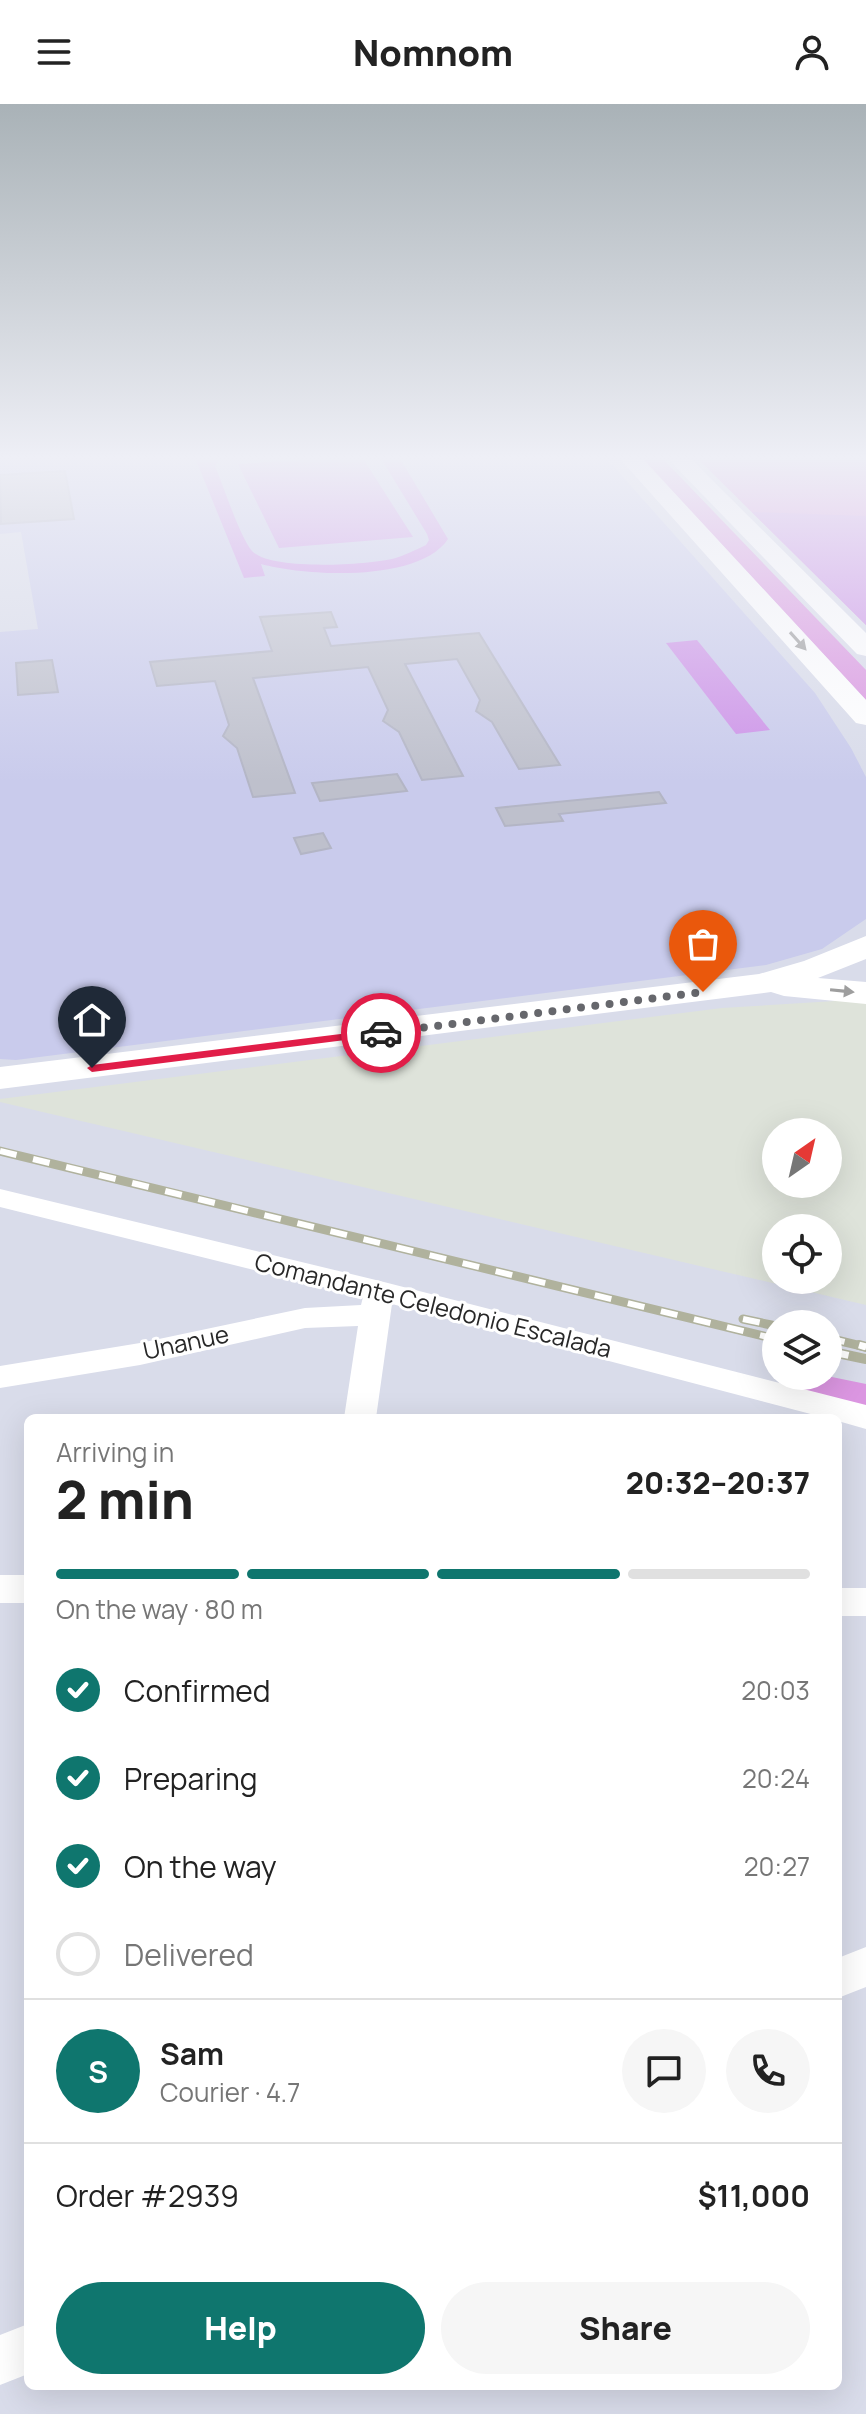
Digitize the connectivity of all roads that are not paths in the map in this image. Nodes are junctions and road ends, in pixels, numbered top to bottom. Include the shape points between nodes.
1 (730, 568) edge
2 (787, 568) edge
3 (866, 648) edge
4 (866, 717) edge
5 (866, 946) edge
6 (763, 984) junction
7 (866, 993) edge
8 (16, 1077) edge
9 (0, 1198) edge
10 (377, 1303) junction
11 (0, 1377) edge
12 (361, 1414) edge
13 (866, 1417) edge
14 (0, 1589) edge
15 (24, 1589) edge
16 (842, 1602) edge
17 (866, 1602) edge
18 (866, 1967) edge
19 (842, 1976) edge
20 (24, 2351) edge
21 (0, 2360) edge

1 -> 4 main road
2 - 3 main road
5 - 6 main road
6 -> 7 main road
6 - 8 main road
9 - 10 street, Comandante Celedonio Escalada
10 - 11 street, Unanue via 140,1354
10 - 12 street
10 - 13 street, Comandante Celedonio Escalada
14 - 15 street
16 - 17 street
18 - 19 street
20 - 21 street

